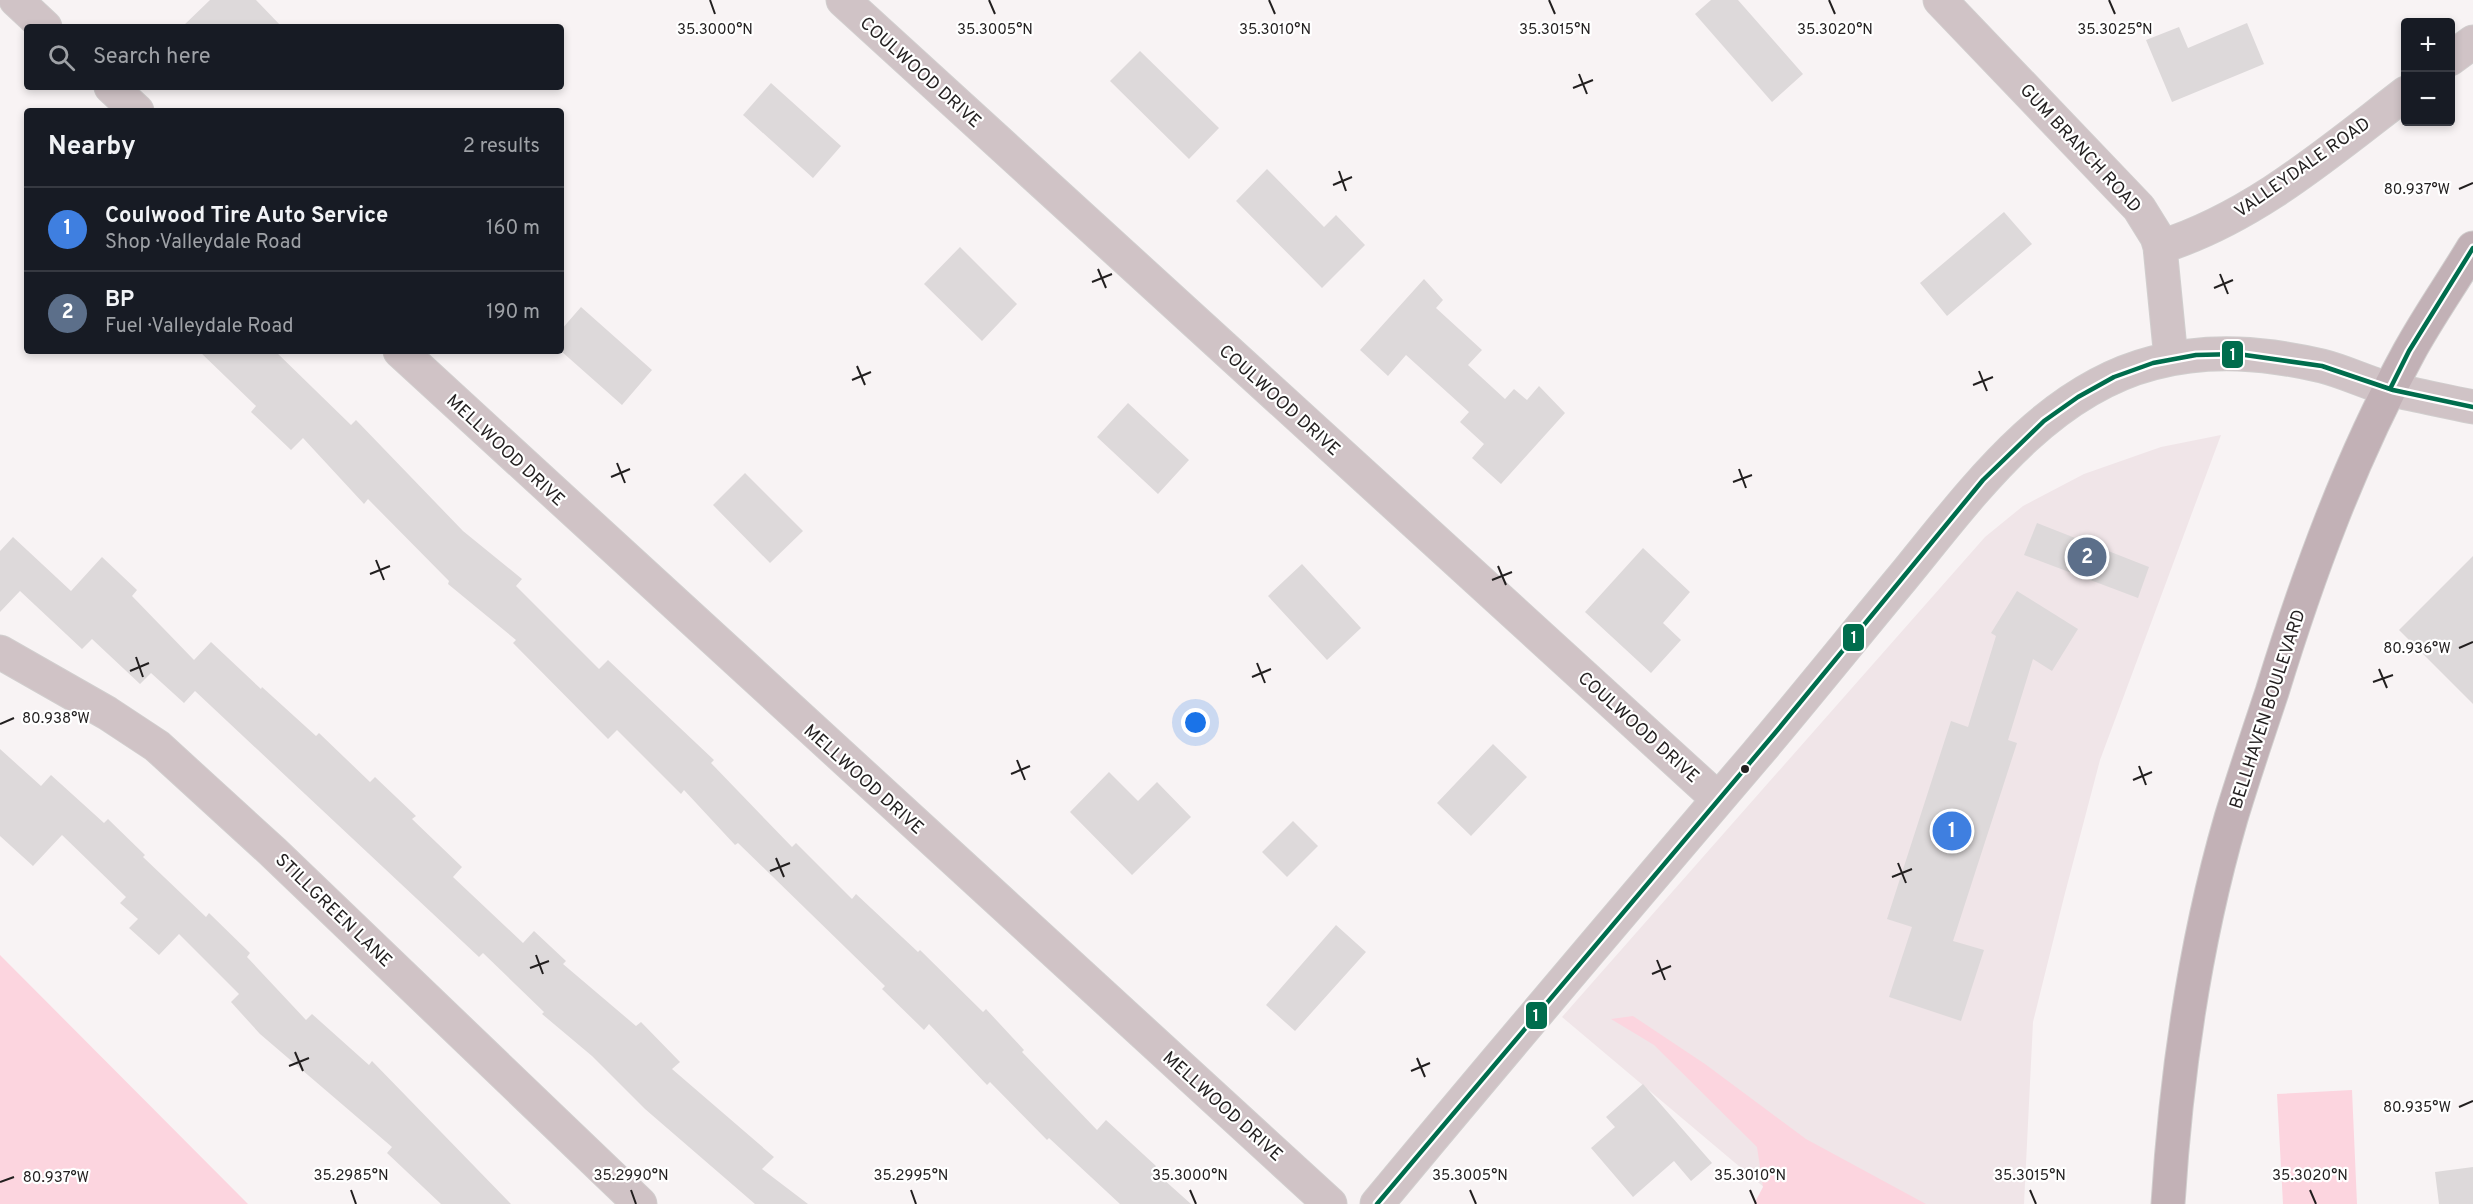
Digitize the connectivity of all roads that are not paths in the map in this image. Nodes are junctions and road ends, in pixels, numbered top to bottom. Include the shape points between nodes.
1 (16, 0) edge
2 (843, 0) edge
3 (1940, 0) edge
4 (42, 24) edge
5 (2473, 42) edge
6 (2455, 56) edge
7 (114, 90) edge
8 (2401, 97) edge
9 (134, 108) edge
10 (2160, 247) junction
11 (2473, 248) edge
12 (403, 354) edge
13 (2171, 358) junction
14 (2390, 389) junction
15 (2473, 407) edge
16 (0, 652) edge
17 (1718, 799) junction
18 (640, 1204) edge
19 (1330, 1204) edge
20 (1377, 1204) edge
21 (2168, 1204) edge

1 - 4 street
2 - 17 street, COULWOOD DRIVE
3 - 10 street, GUM BRANCH ROAD via 2139,208
5 - 6 street
7 - 9 street
8 - 10 street, VALLEYDALE ROAD via 2250,207 2190,238
10 - 13 street, GUM BRANCH ROAD
11 - 14 main road, BELLHAVEN BOULEVARD
12 - 19 street, MELLWOOD DRIVE
13 - 14 street via 2241,353 2324,367
13 - 17 street via 2105,381 2064,405 2032,432 1969,496
14 - 15 street
14 - 21 main road, BELLHAVEN BOULEVARD via 2327,529 2231,819 2201,944 2182,1064
16 - 18 street, STILLGREEN LANE via 158,746
17 - 20 street

